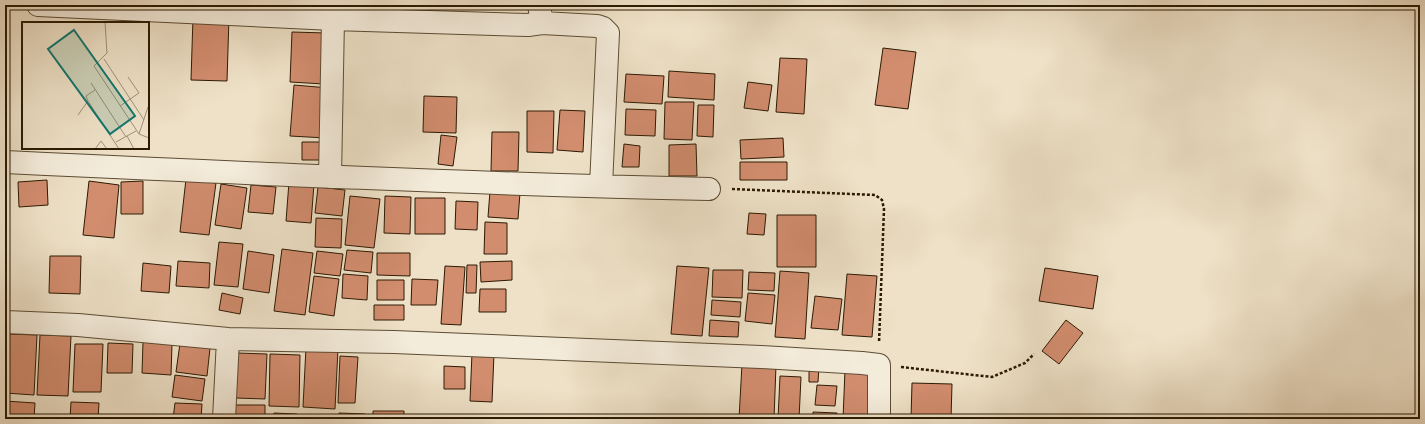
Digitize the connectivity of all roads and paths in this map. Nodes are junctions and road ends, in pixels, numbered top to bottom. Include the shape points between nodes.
1 (38, 5) edge
2 (540, 14) edge
3 (333, 19) junction
4 (5, 162) edge
5 (330, 177) junction
6 (601, 186) junction
7 (709, 188) joint
8 (5, 322) edge
9 (228, 338) junction
10 (1034, 354) dead end
11 (879, 365) junction
12 (224, 419) edge
13 (879, 419) edge

1 - 3 street
2 - 3 street via 528,25
2 - 6 street via 597,26 608,33
3 - 5 street
4 - 5 street
5 - 6 street
6 - 7 street
7 - 11 path via 875,195 882,200 884,209
8 - 9 street via 78,325
9 - 11 street via 761,357
9 - 12 street
10 - 11 path via 1025,363 992,377
11 - 13 street

